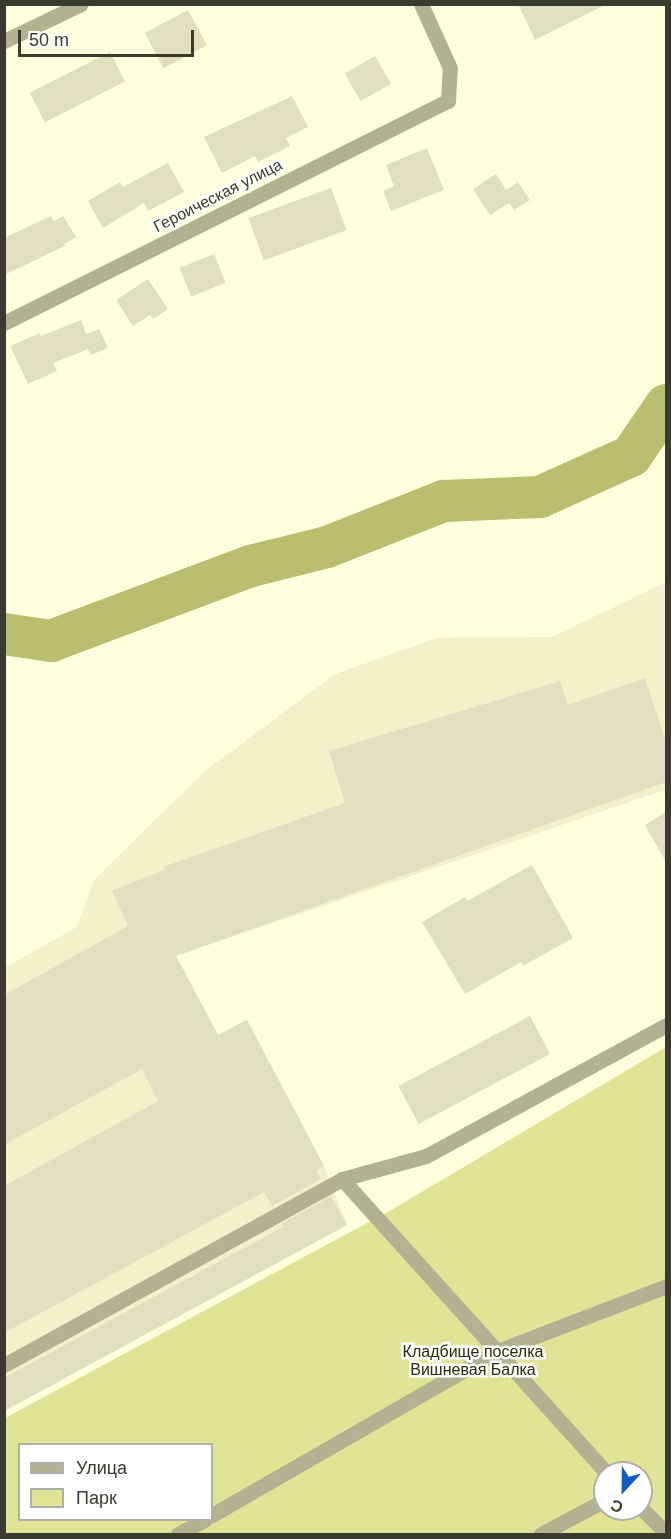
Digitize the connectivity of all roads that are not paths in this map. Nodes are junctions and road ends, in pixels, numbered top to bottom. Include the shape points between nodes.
1 (81, 4) edge
2 (421, 4) edge
3 (4, 41) edge
4 (4, 323) edge
5 (666, 1025) edge
6 (342, 1179) junction
7 (666, 1286) edge
8 (497, 1351) junction
9 (4, 1365) edge
10 (596, 1461) edge
11 (593, 1506) edge
12 (213, 1514) edge
13 (653, 1520) edge
14 (202, 1521) edge
15 (666, 1533) edge
16 (178, 1534) edge
17 (541, 1534) edge

1 - 3 street
2 - 4 street, Героическая улица via 450,68 448,101
5 - 6 street via 426,1156
6 - 8 street
6 - 9 street
7 - 8 street
8 - 10 street
8 - 12 street
11 - 17 street
13 - 15 street
14 - 16 street

